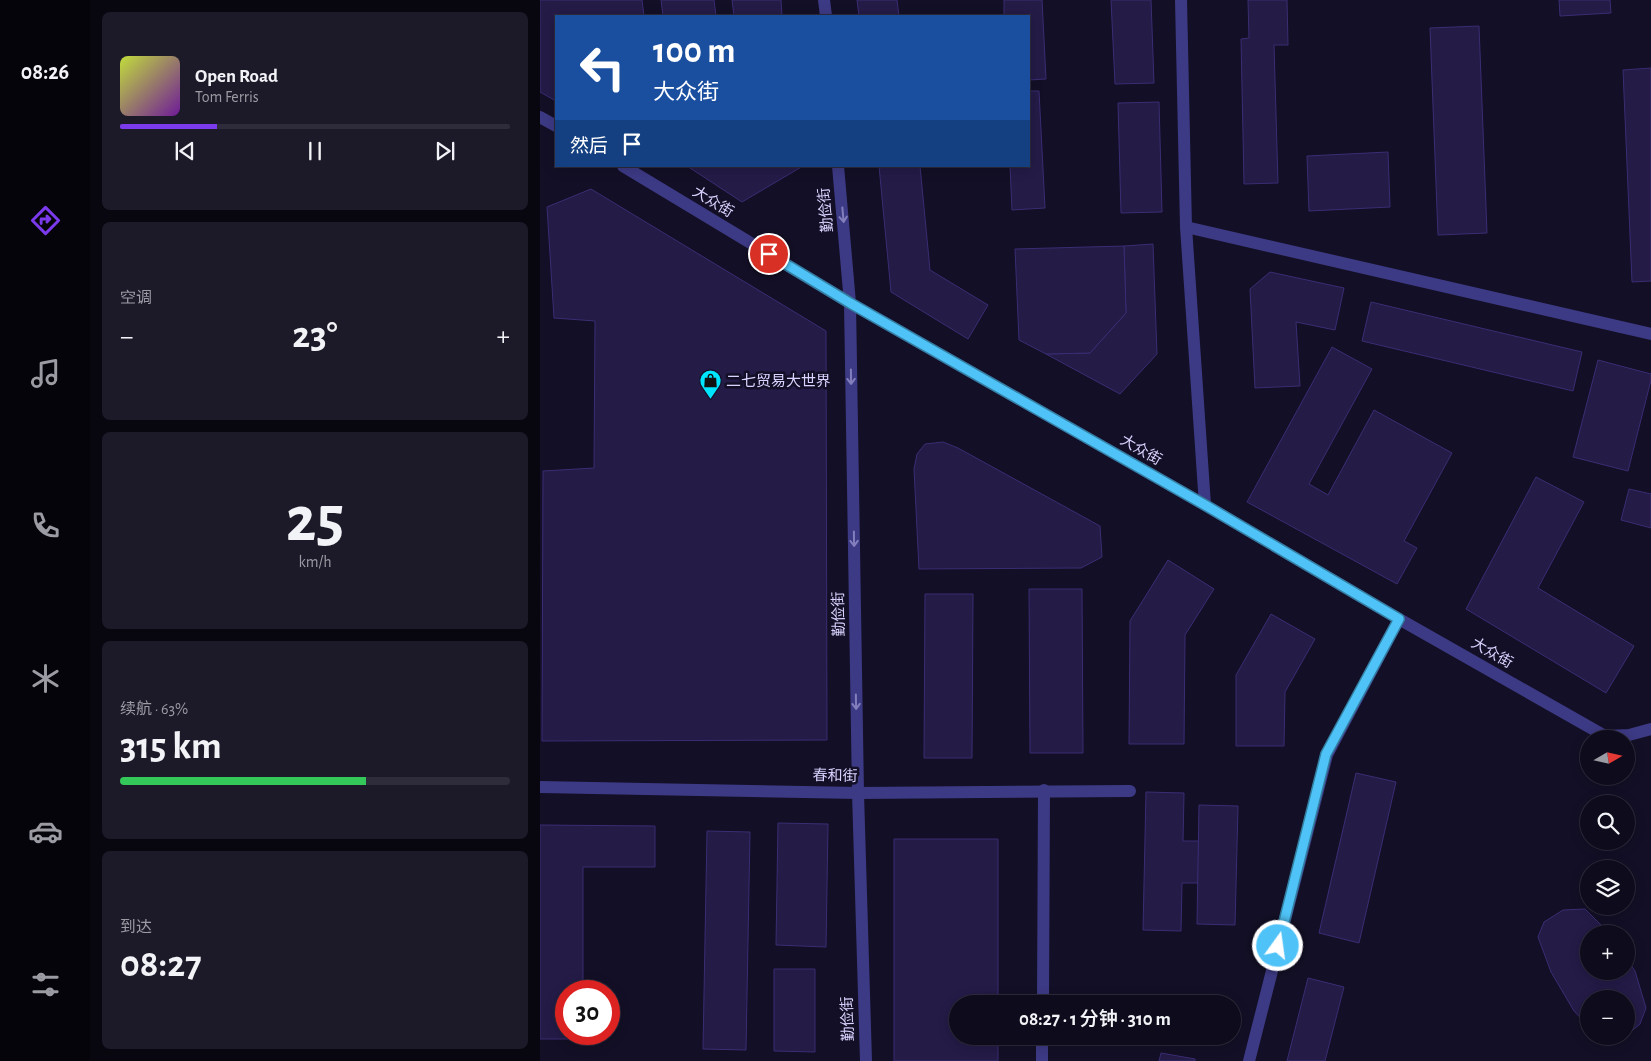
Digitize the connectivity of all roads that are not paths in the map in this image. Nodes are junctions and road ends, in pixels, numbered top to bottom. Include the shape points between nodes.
1 (824, 0) edge
2 (1180, 0) edge
3 (826, 15) edge
4 (540, 117) edge
5 (555, 125) edge
6 (624, 167) edge
7 (838, 167) edge
8 (1186, 227) junction
9 (850, 303) junction
10 (1651, 334) edge
11 (1205, 505) junction
12 (1399, 619) junction
13 (1651, 729) edge
14 (540, 788) edge
15 (1044, 790) junction
16 (1130, 791) dead end
17 (858, 793) junction
18 (1042, 995) edge
19 (1042, 1045) edge
20 (866, 1061) edge
21 (1042, 1061) edge
22 (1249, 1061) edge

1 - 3 street
2 - 8 street
4 - 5 street
6 - 9 street, 大众街
7 -> 9 street, 勤俭街
8 - 10 street
8 - 11 street
9 - 11 street, 大众街
9 -> 17 street, 勤俭街
11 - 12 street, 大众街
12 - 13 street, 大众街 via 1605,736 1629,735
12 - 22 street via 1326,754
14 - 17 street, 春和街
15 - 16 street, 春和街
15 - 17 street, 春和街
15 - 18 street
17 - 20 street, 勤俭街
19 - 21 street

